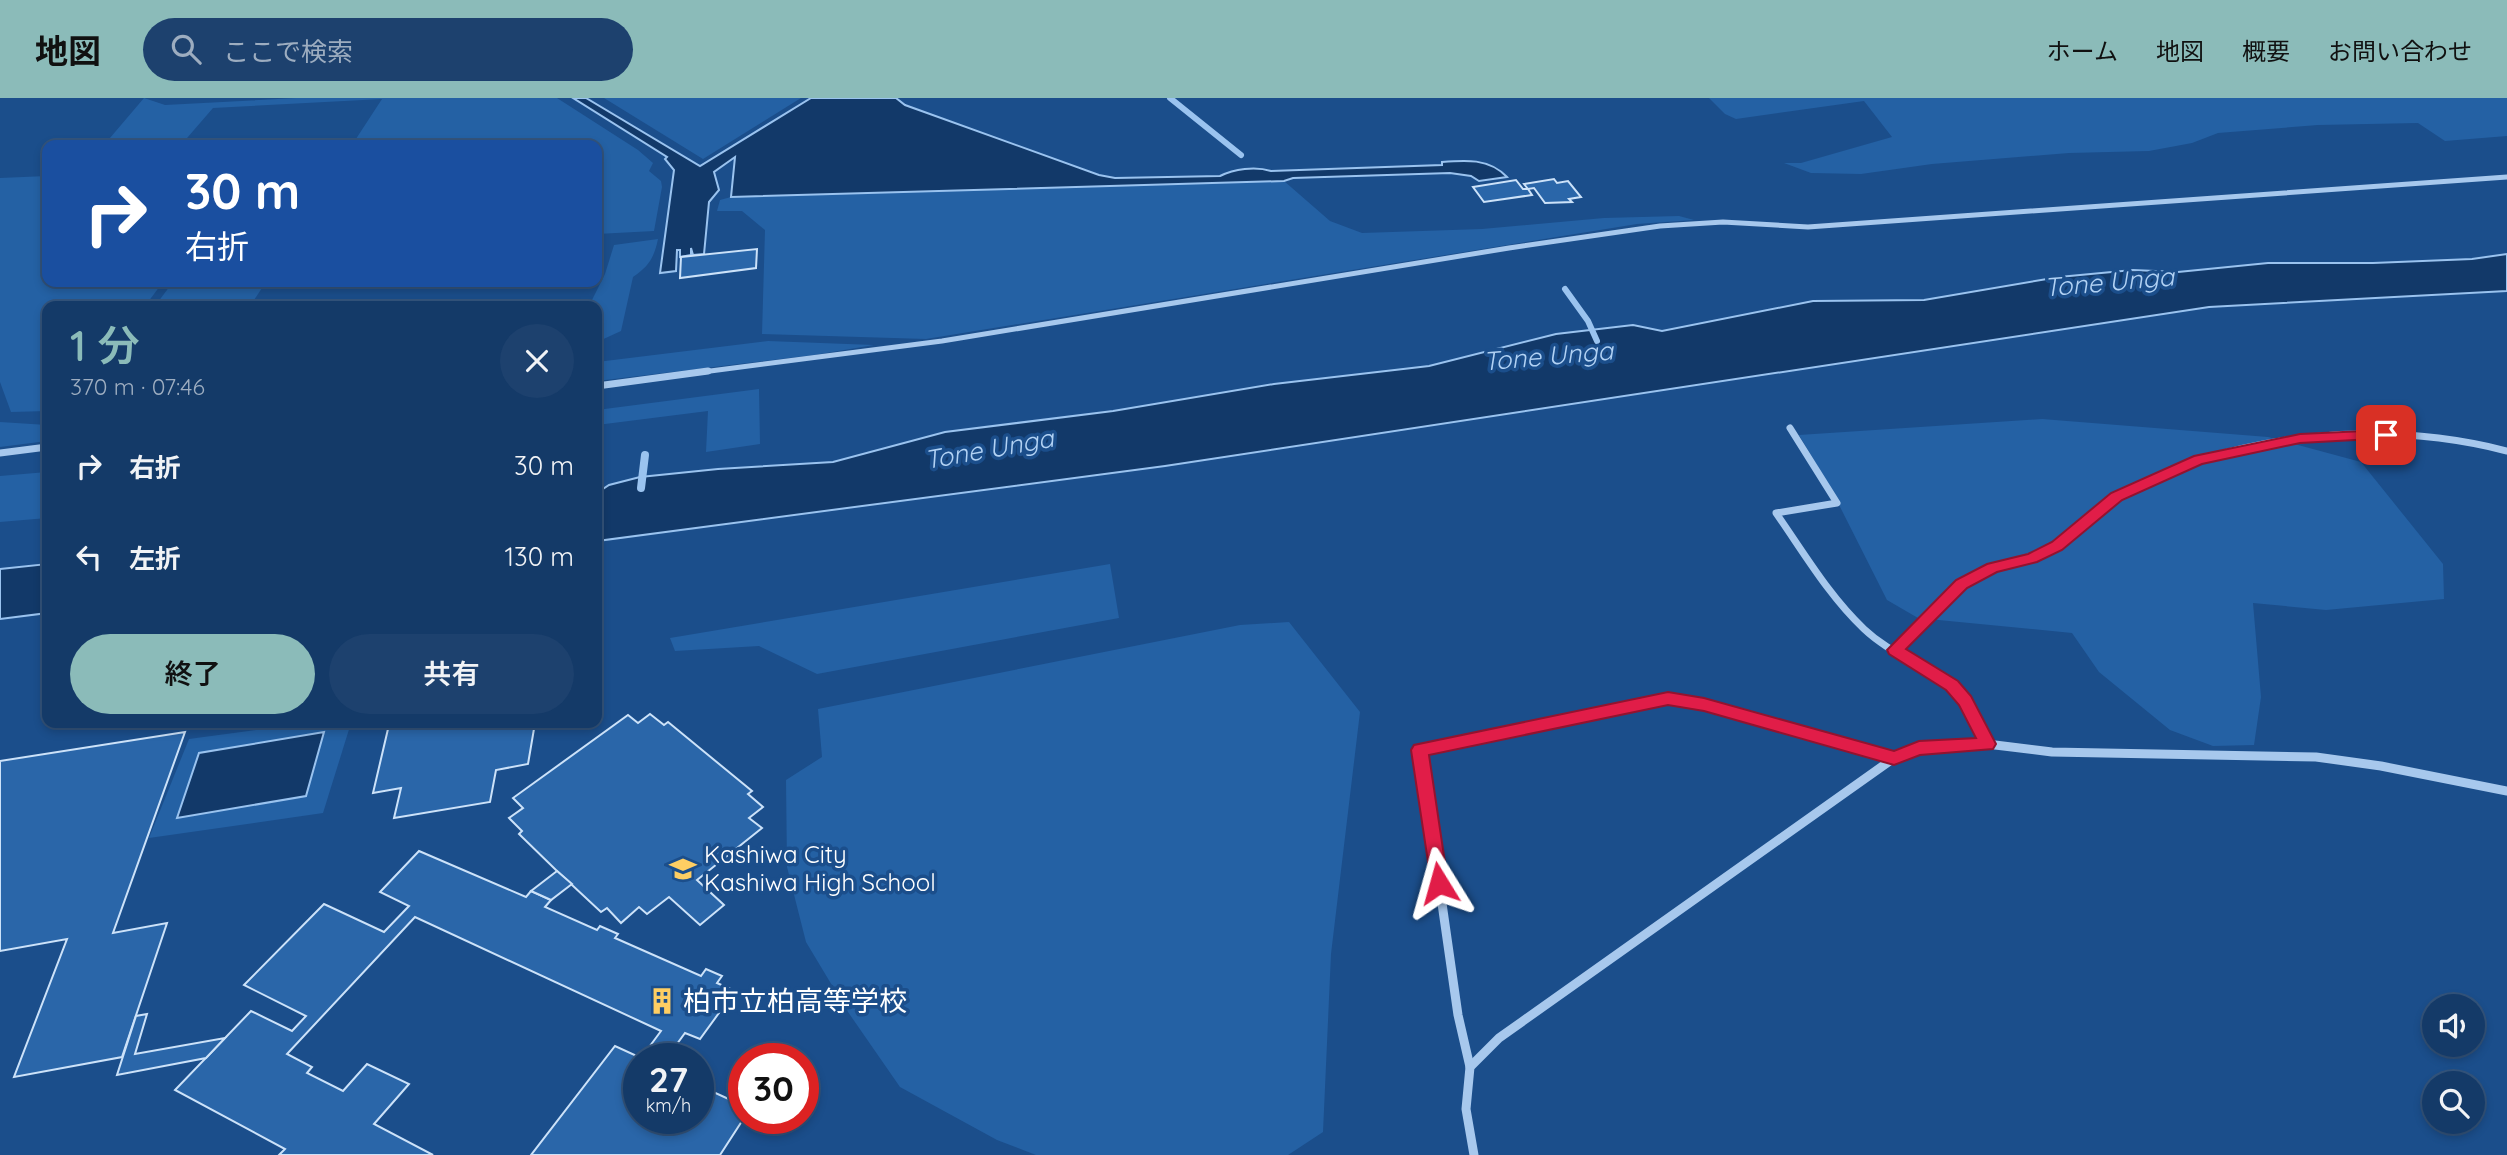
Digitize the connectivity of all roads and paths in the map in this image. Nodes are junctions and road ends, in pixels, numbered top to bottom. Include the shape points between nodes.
1 (2507, 177) edge
2 (602, 385) edge
3 (1790, 428) dead end
4 (42, 448) edge
5 (2507, 451) edge
6 (0, 453) edge
7 (1895, 650) junction
8 (1987, 744) junction
9 (1894, 758) junction
10 (2507, 791) edge
11 (1470, 1067) junction
12 (1474, 1155) edge

1 - 2 street via 1808,227 1723,222 1660,226 942,341
3 - 7 street via 1837,503 1776,513 1841,606 1867,632
4 - 6 street
5 - 7 street via 2460,440 2386,435 2300,439 2199,460 2117,497 2057,546 1962,584
7 - 8 street via 1952,685 1966,700
8 - 9 street via 1919,748
8 - 10 street via 2052,752 2316,757
9 - 11 street via 1499,1038
9 - 11 street via 1668,698 1420,750 1458,1015
11 - 12 street via 1466,1108

